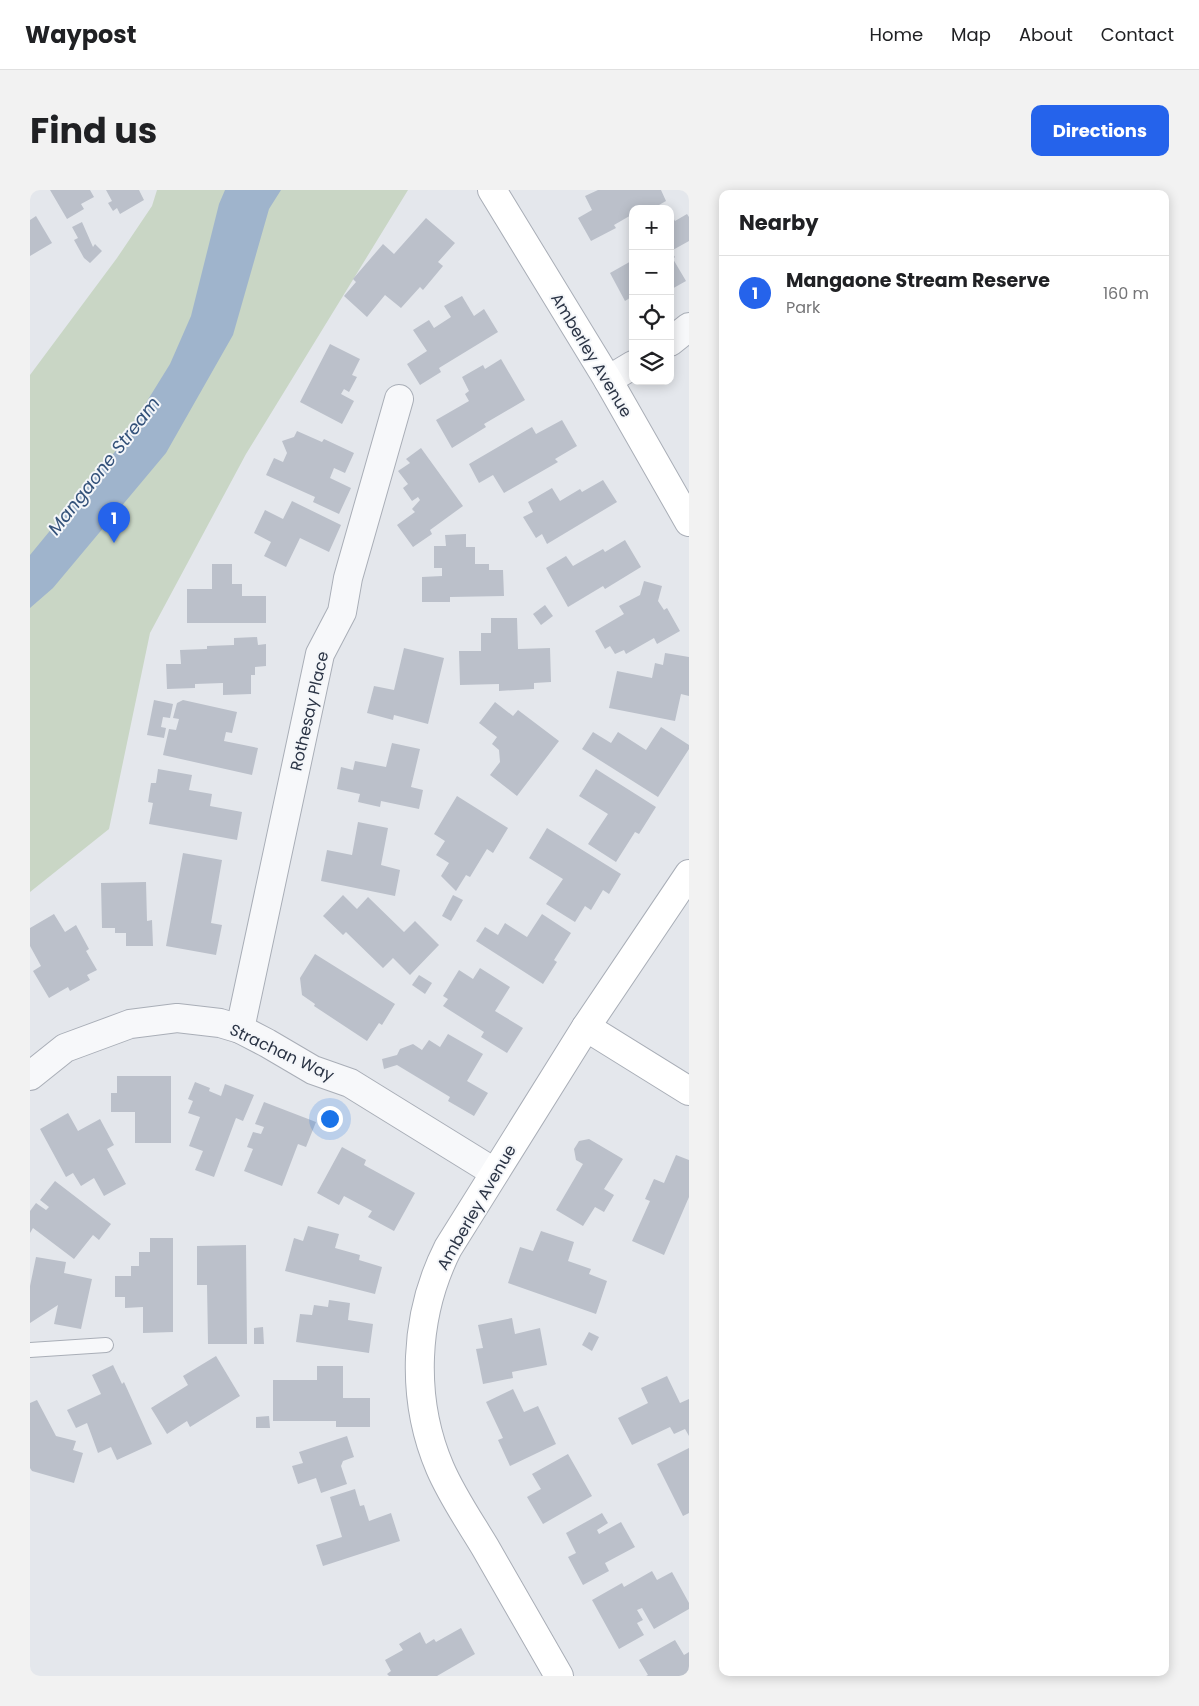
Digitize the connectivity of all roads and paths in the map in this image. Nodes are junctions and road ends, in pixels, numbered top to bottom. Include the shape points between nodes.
1 (492, 190) edge
2 (689, 327) edge
3 (673, 340) edge
4 (629, 367) edge
5 (608, 380) junction
6 (399, 399) dead end
7 (689, 522) edge
8 (689, 874) edge
9 (586, 1027) junction
10 (240, 1029) junction
11 (30, 1076) edge
12 (689, 1091) edge
13 (494, 1172) junction
14 (106, 1345) dead end
15 (30, 1350) edge
16 (559, 1676) edge

1 - 5 street, Amberley Avenue
2 - 3 street
4 - 5 street
5 - 7 street, Amberley Avenue
6 - 10 street, Rothesay Place via 348,578 342,612 320,654
8 - 9 street, Amberley Avenue
9 - 12 street
9 - 13 street, Amberley Avenue
10 - 11 street, Strachan Way via 177,1018 130,1024 65,1048
10 - 13 street, Strachan Way via 313,1070 350,1083
13 - 16 street, Amberley Avenue via 448,1248 432,1286 423,1324 419,1363 422,1399 440,1469
14 - 15 lane

